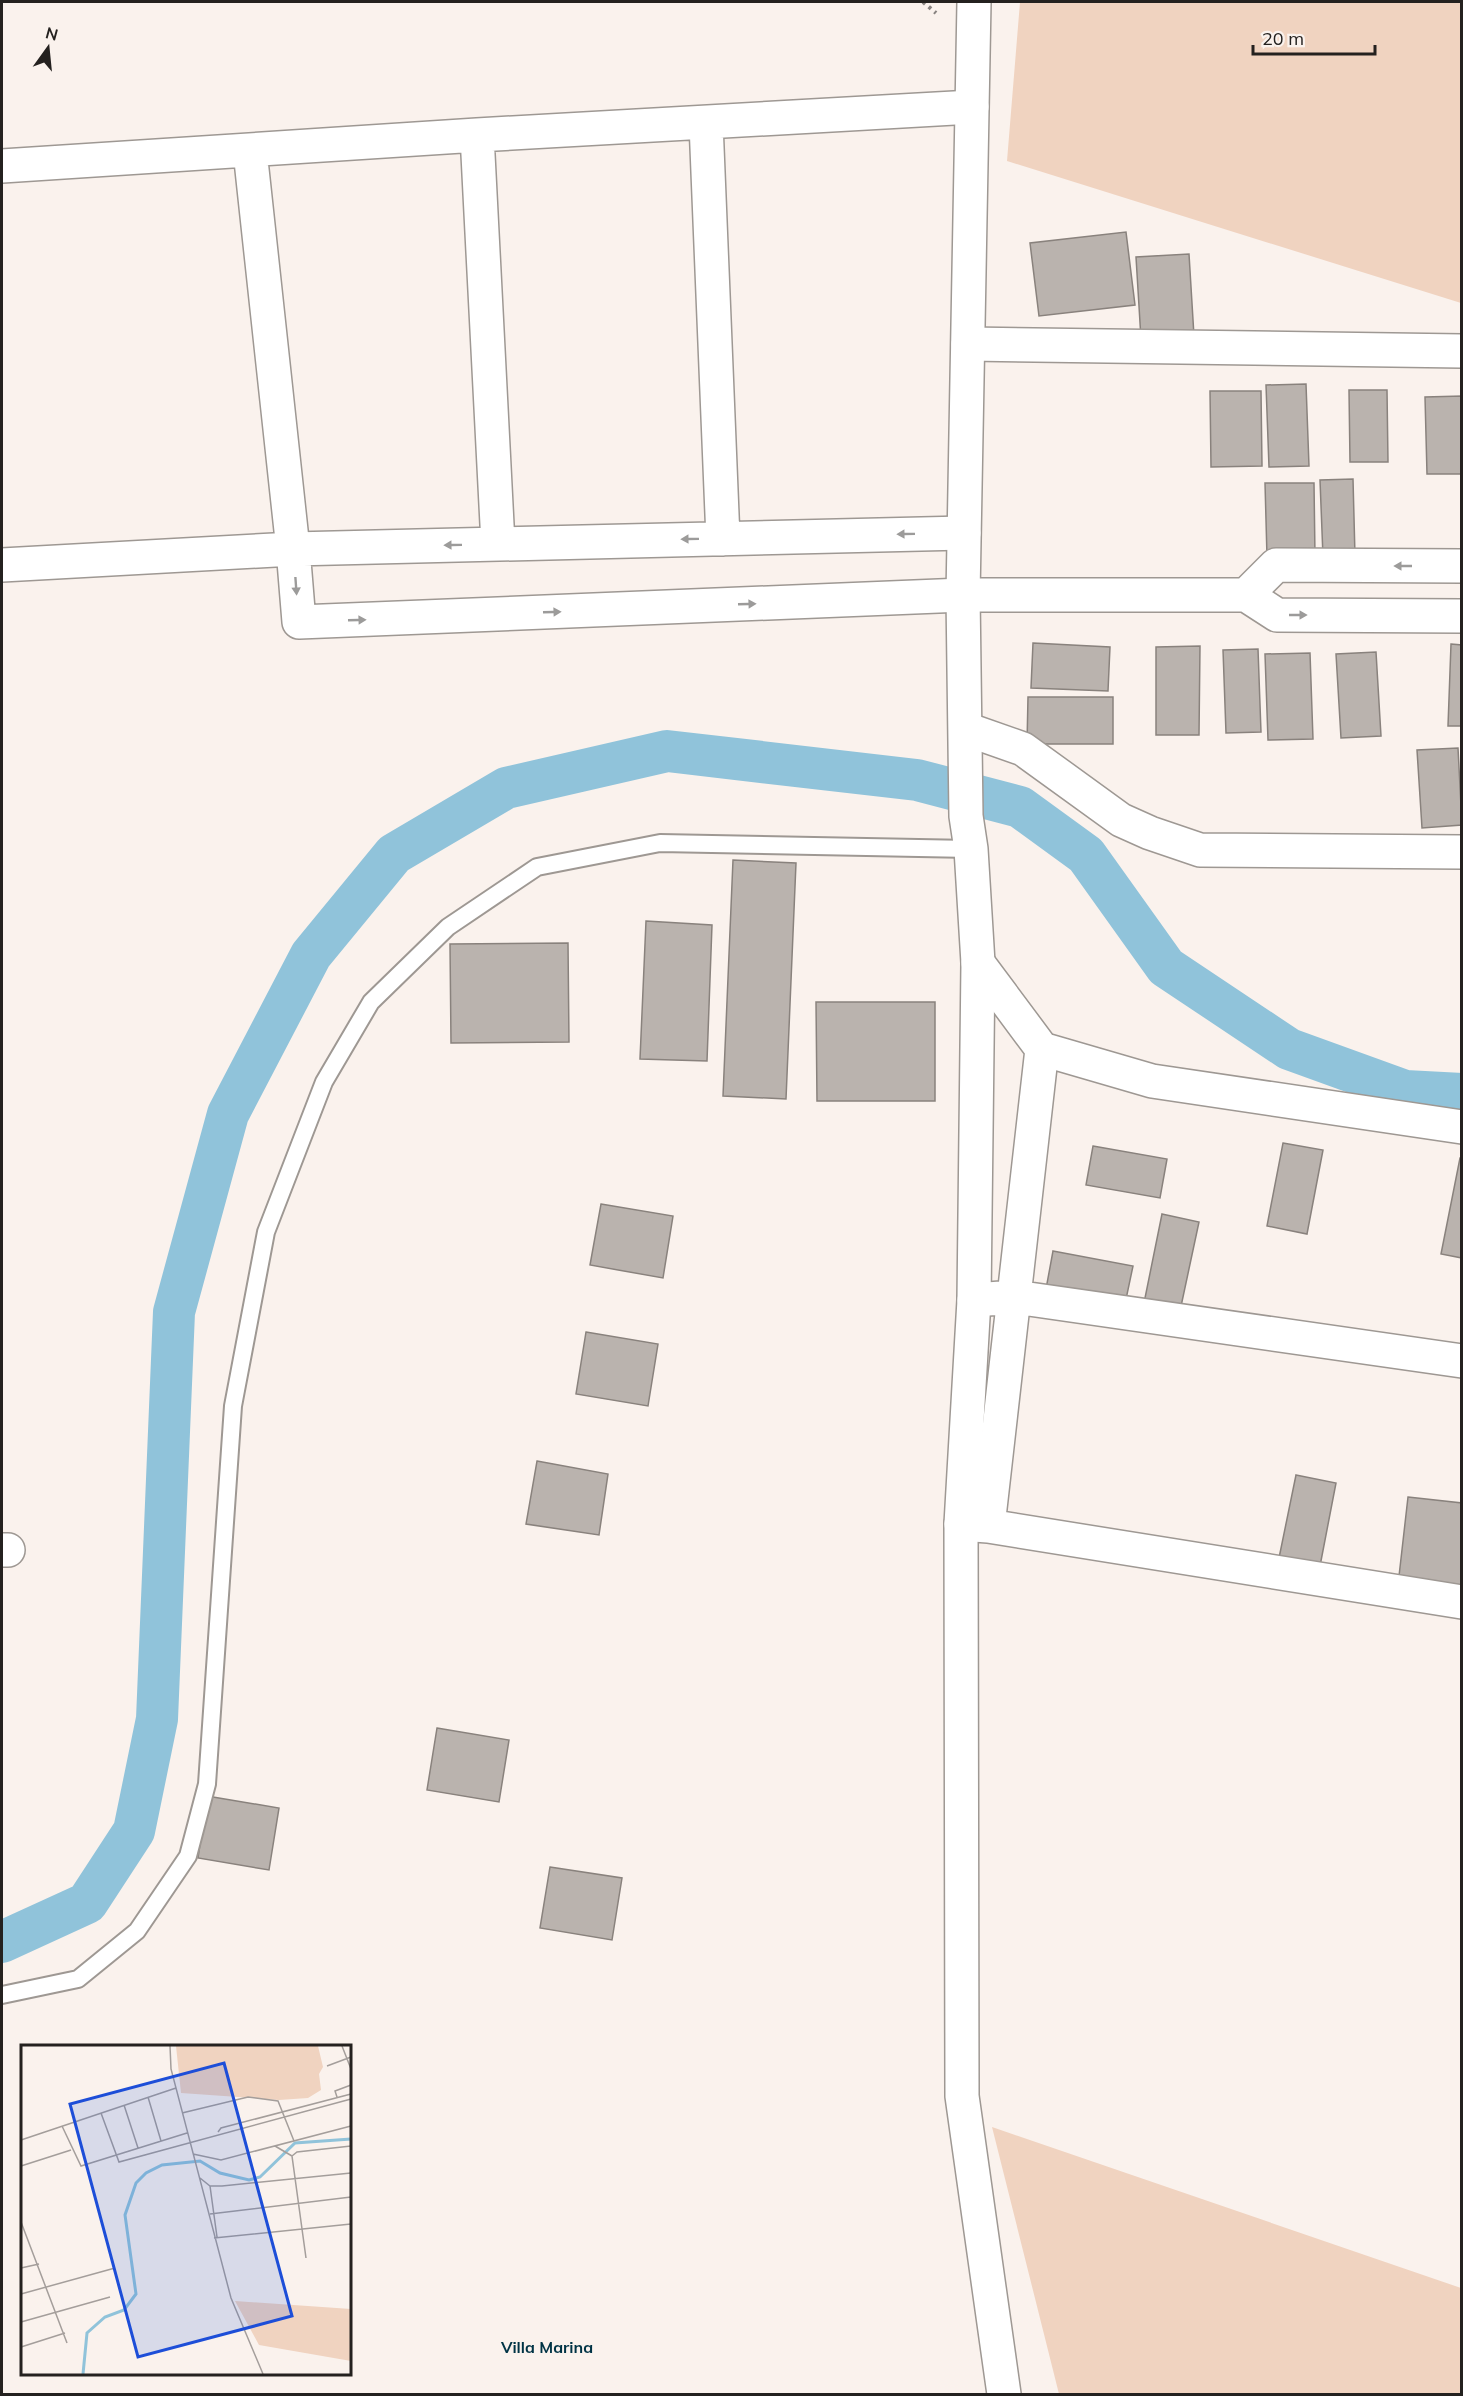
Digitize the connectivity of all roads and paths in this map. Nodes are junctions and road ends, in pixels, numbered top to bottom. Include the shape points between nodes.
1 (974, 2) edge
2 (972, 107) junction
3 (706, 123) junction
4 (477, 135) junction
5 (250, 151) junction
6 (2, 166) edge
7 (968, 344) junction
8 (1461, 351) edge
9 (964, 533) junction
10 (723, 539) junction
11 (498, 544) junction
12 (293, 549) junction
13 (2, 565) edge
14 (1461, 566) edge
15 (963, 595) junction
16 (1246, 595) junction
17 (1461, 616) edge
18 (966, 737) junction
19 (971, 849) junction
20 (1461, 852) edge
21 (978, 963) junction
22 (1042, 1049) junction
23 (1461, 1127) edge
24 (1015, 1297) junction
25 (974, 1300) junction
26 (1461, 1361) edge
27 (974, 1525) junction
28 (1461, 1602) edge
29 (2, 1995) edge
30 (1004, 2394) edge

1 - 2 street
2 - 3 street
2 - 7 street
3 - 4 street
3 - 10 street
4 - 5 street
4 - 11 street
5 - 6 street
5 - 12 street
7 - 8 street
7 - 9 street
9 -> 10 street
9 - 15 street
10 -> 11 street
11 -> 12 street
12 - 13 street
12 -> 15 street via 299,622
14 -> 16 street via 1276,565
15 - 16 street
15 - 18 street
16 -> 17 street via 1277,615
18 - 19 street via 966,816
18 - 20 street via 1023,749 1121,820 1200,850
19 - 21 street
19 - 29 lane via 660,843 537,867 448,927 371,1002 324,1082 266,1232 233,1406 207,1784 188,1856 137,1931 78,1979
21 - 22 street
21 - 25 street
22 - 23 street via 1152,1081
22 - 24 street
24 - 25 street
24 - 26 street
24 - 27 street
25 - 27 street
27 - 28 street
27 - 30 street via 962,2096

